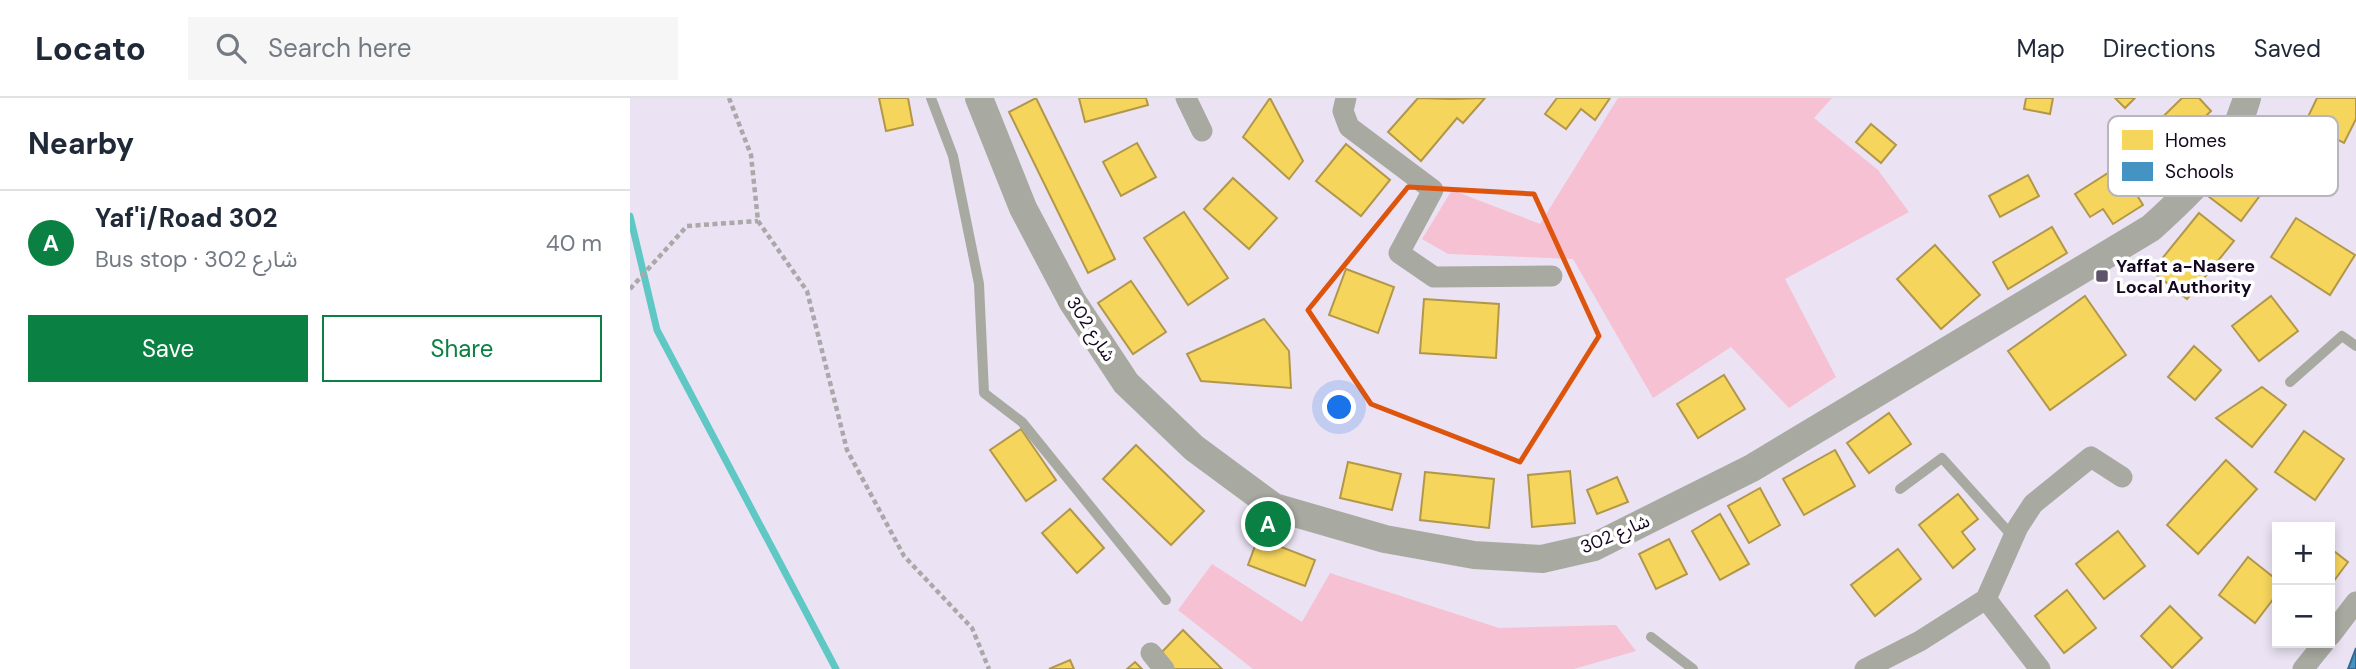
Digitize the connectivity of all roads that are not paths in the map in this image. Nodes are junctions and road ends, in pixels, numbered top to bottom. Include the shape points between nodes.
1 (931, 98) edge
2 (979, 98) edge
3 (1186, 98) edge
4 (1346, 98) edge
5 (2247, 98) edge
6 (2242, 116) edge
7 (1202, 131) dead end
8 (2186, 196) edge
9 (1552, 276) dead end
10 (2356, 346) edge
11 (2290, 382) dead end
12 (2122, 477) dead end
13 (1900, 489) dead end
14 (2014, 538) junction
15 (1986, 599) junction
16 (1166, 600) dead end
17 (2356, 602) edge
18 (2335, 629) edge
19 (1651, 637) dead end
20 (2320, 648) edge
21 (1693, 669) edge
22 (1865, 669) edge
23 (2040, 669) edge
24 (2303, 669) edge

1 - 16 lane via 953,156 979,284 984,393 1022,422
2 - 8 street, شارع 302 via 1023,208 1072,301 1126,383 1194,448 1274,506 1385,539 1475,555 1542,559 1594,547 1752,468 2151,228
3 - 7 street
4 - 9 street via 1343,111 1349,127 1433,190 1399,253 1434,277
5 - 6 street, شارع 302
10 - 11 lane via 2342,336
12 - 14 street via 2091,457 2033,504
13 - 14 lane via 1942,458
14 - 15 street
15 - 22 street via 1920,642
15 - 23 street
17 - 18 street
19 - 21 lane
20 - 24 street

